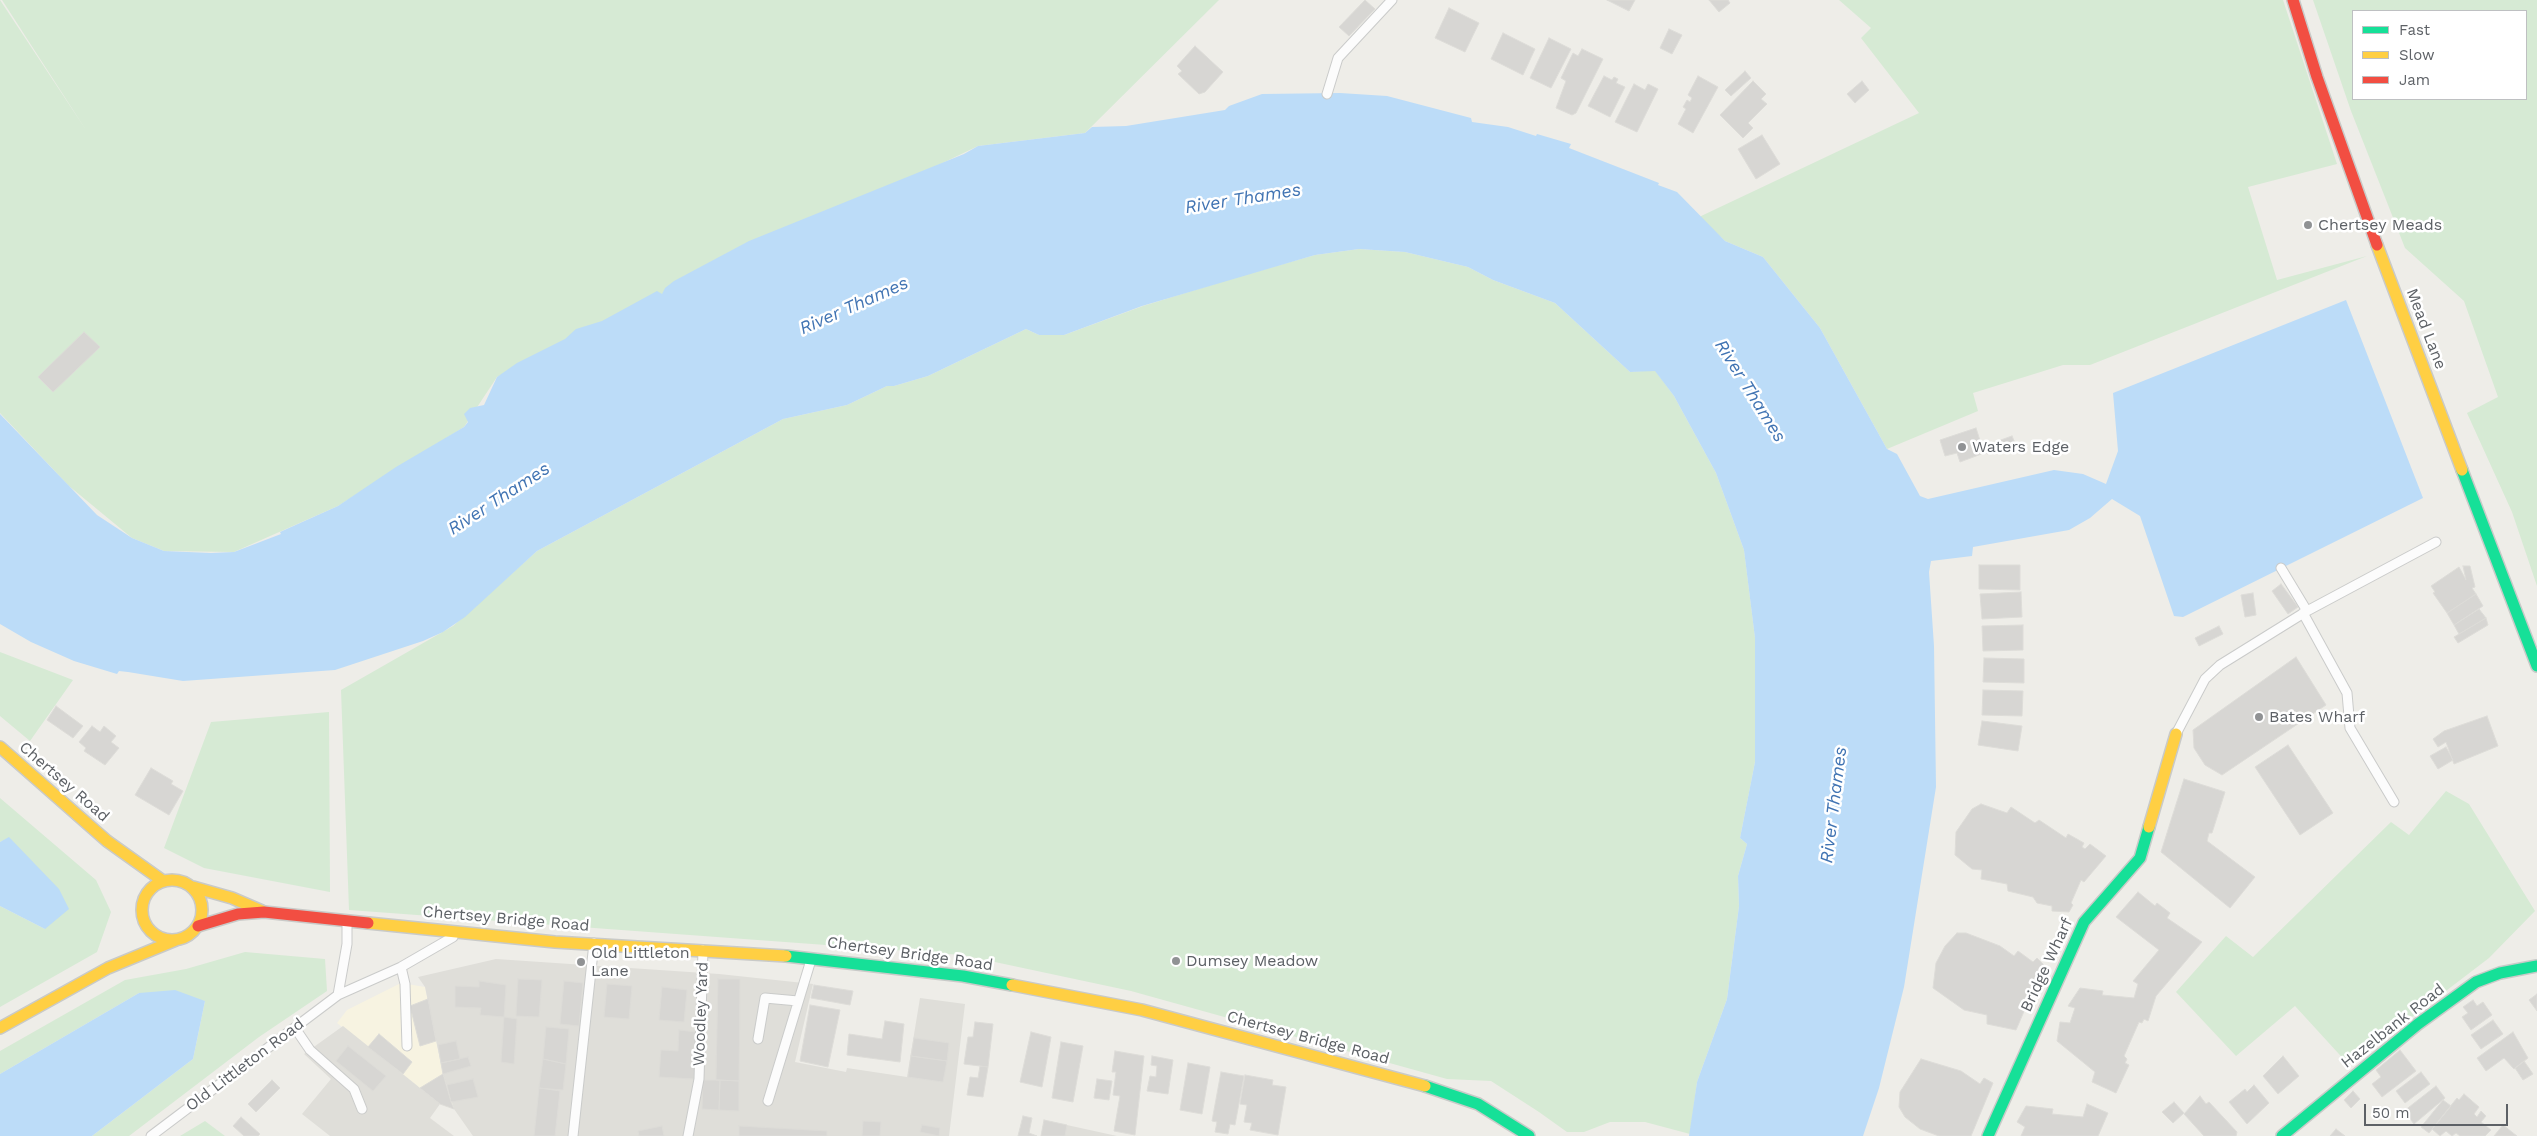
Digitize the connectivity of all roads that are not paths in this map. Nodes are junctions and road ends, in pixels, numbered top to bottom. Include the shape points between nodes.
1 (1392, 0) edge
2 (2293, 0) edge
3 (1327, 94) dead end
4 (2436, 542) dead end
5 (2281, 568) dead end
6 (2305, 612) junction
7 (2537, 666) edge
8 (2176, 734) joint
9 (0, 747) edge
10 (2394, 802) dead end
11 (107, 841) junction
12 (163, 881) junction
13 (192, 887) junction
14 (144, 897) junction
15 (264, 912) junction
16 (143, 919) junction
17 (347, 922) junction
18 (198, 926) junction
19 (460, 932) junction
20 (137, 934) dead end
21 (176, 940) junction
22 (594, 942) junction
23 (128, 948) dead end
24 (703, 950) junction
25 (812, 958) junction
26 (401, 966) junction
27 (2537, 966) edge
28 (108, 968) junction
29 (338, 995) junction
30 (798, 1001) junction
31 (0, 1028) edge
32 (295, 1028) junction
33 (758, 1039) dead end
34 (407, 1046) dead end
35 (768, 1101) dead end
36 (362, 1109) dead end
37 (151, 1136) edge
38 (573, 1136) edge
39 (688, 1136) edge
40 (1529, 1136) edge
41 (1988, 1136) edge
42 (2282, 1136) edge

1 - 3 lane via 1338,58
2 - 7 main road, Mead Lane via 2317,77 2402,312
4 - 6 lane
5 - 6 lane
6 - 8 lane via 2220,665 2205,679
6 - 10 lane via 2348,693 2350,728
8 - 41 main road, Bridge Wharf via 2140,858 2084,922
9 - 11 main road, Chertsey Road
11 - 12 main road, Chertsey Road
11 - 14 main road, Chertsey Road via 136,880
12 - 13 main road via 173,879
12 - 14 main road
13 - 15 main road, Chertsey Bridge Road via 232,898
13 - 18 main road via 201,900
14 - 16 main road
15 - 17 main road, Chertsey Bridge Road
15 - 18 main road, Chertsey Bridge Road via 238,914
16 - 20 main road
16 - 21 main road via 156,935 165,940
17 - 19 main road, Chertsey Bridge Road
17 - 29 lane via 347,944
18 - 21 main road via 191,934
19 - 22 main road, Chertsey Bridge Road via 554,942
19 - 26 lane, Old Littleton Road
21 - 28 main road
22 - 24 main road, Chertsey Bridge Road
22 - 38 lane
23 - 28 main road
24 - 25 main road, Chertsey Bridge Road
24 - 39 lane, Woodley Yard via 699,1079
25 - 30 lane
25 - 40 main road, Chertsey Bridge Road via 963,976 1142,1010 1461,1097
26 - 29 lane, Old Littleton Road
26 - 34 lane via 405,984
27 - 42 main road, Hazelbank Road via 2500,973 2476,982 2418,1024
28 - 31 main road
29 - 32 lane, Old Littleton Road
30 - 33 lane via 765,998
30 - 35 lane
32 - 36 lane via 310,1050 354,1089
32 - 37 lane, Old Littleton Road

